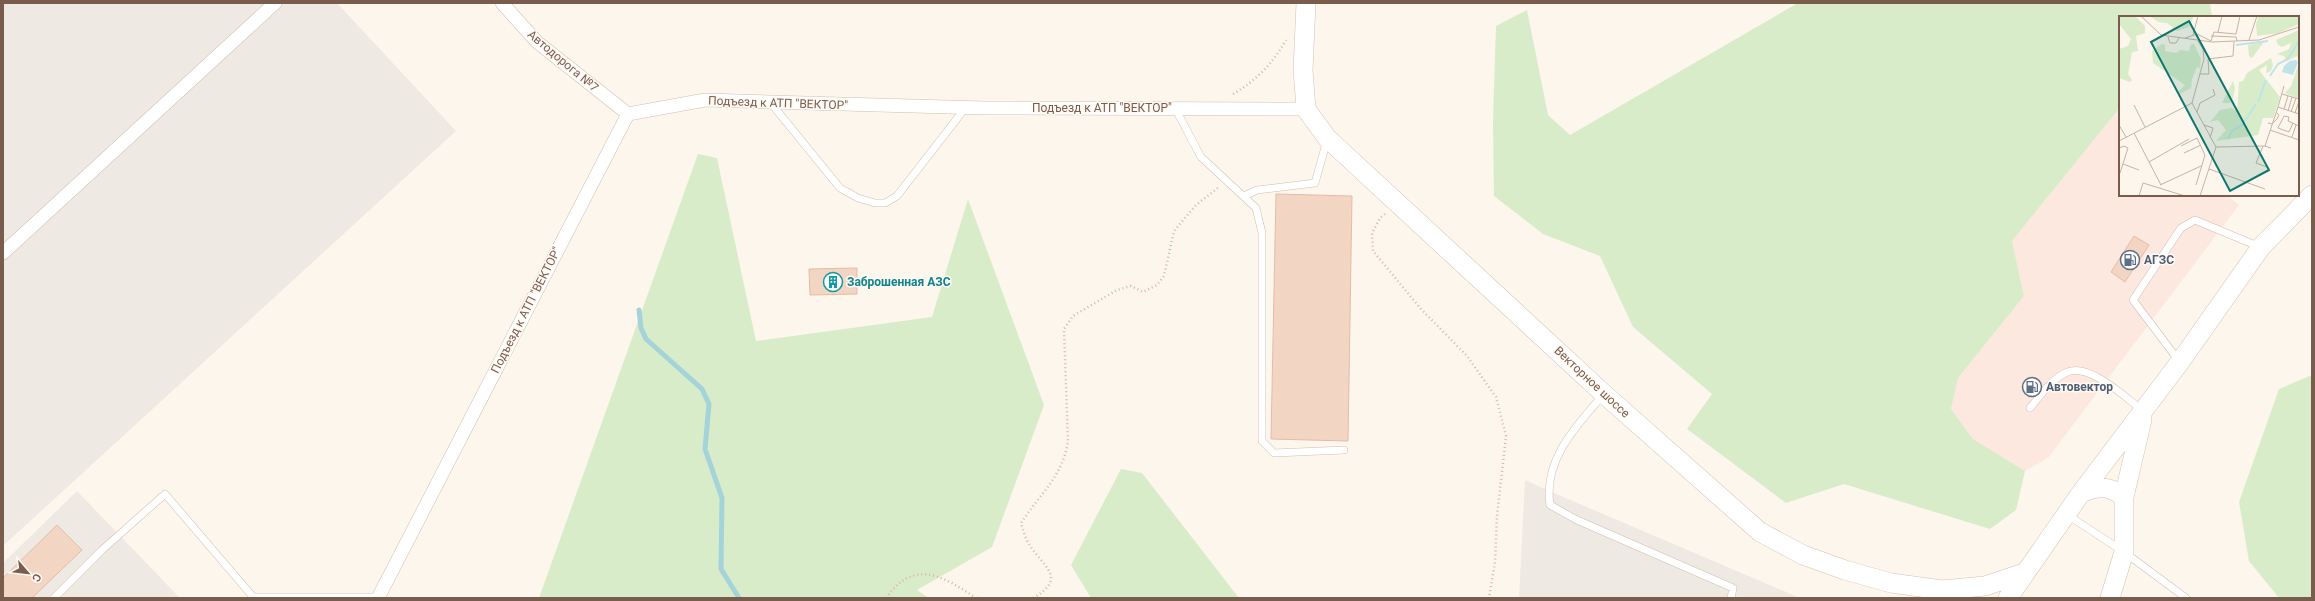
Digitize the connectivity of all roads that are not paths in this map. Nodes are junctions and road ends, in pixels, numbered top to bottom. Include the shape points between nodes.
1 (275, 3) edge
2 (502, 3) edge
3 (1306, 3) edge
4 (770, 102) junction
5 (966, 107) junction
6 (1175, 108) junction
7 (1306, 109) junction
8 (628, 114) junction
9 (1327, 138) junction
10 (2312, 195) edge
11 (1244, 196) junction
12 (2261, 247) junction
13 (3, 253) edge
14 (2180, 362) junction
15 (1604, 394) junction
16 (2030, 408) dead end
17 (2144, 412) junction
18 (1344, 450) dead end
19 (2081, 493) junction
20 (2124, 497) junction
21 (2066, 514) junction
22 (2124, 552) junction
23 (2024, 573) junction
24 (1942, 590) junction
25 (254, 597) edge
26 (378, 597) edge
27 (54, 598) edge
28 (1731, 598) edge
29 (1962, 598) edge
30 (2008, 598) edge
31 (2110, 598) edge
32 (2186, 598) edge

1 - 13 street
2 - 8 street, Автодорога №7 via 537,42
3 - 7 main road via 1303,70
4 - 5 street, Подъезд к АТП "ВЕКТОР"
4 - 5 lane via 840,188 858,198 875,203 885,202 897,196
4 - 8 street, Подъезд к АТП "ВЕКТОР" via 705,100
5 - 6 street, Подъезд к АТП "ВЕКТОР"
6 - 7 street, Подъезд к АТП "ВЕКТОР"
6 - 11 lane via 1201,157
7 - 9 main road, Векторное шоссе
8 - 26 street, Подъезд к АТП "ВЕКТОР"
9 - 11 lane via 1315,183 1257,190
9 - 15 main road, Векторное шоссе
10 - 12 main road
11 - 18 lane via 1256,208 1262,233 1262,440 1274,453
12 - 14 main road
12 - 14 lane via 2195,220 2181,228 2133,300
14 - 17 main road
15 - 24 main road, Векторное шоссе via 1760,532 1803,555 1845,570 1890,583
15 - 28 lane via 1569,435 1556,458 1548,490 1550,505 1577,520 1733,588
16 - 17 lane via 2053,381 2066,372 2082,370 2115,389
17 - 19 main road
17 - 20 main road
19 - 20 main road via 2106,487
19 - 21 main road
20 - 22 main road
21 - 22 lane
21 - 23 main road
22 - 31 main road
22 - 32 lane
23 - 24 main road, Векторное шоссе via 1985,586
23 - 30 main road
24 - 29 main road
25 - 26 lane
25 - 27 lane via 166,494 102,550

